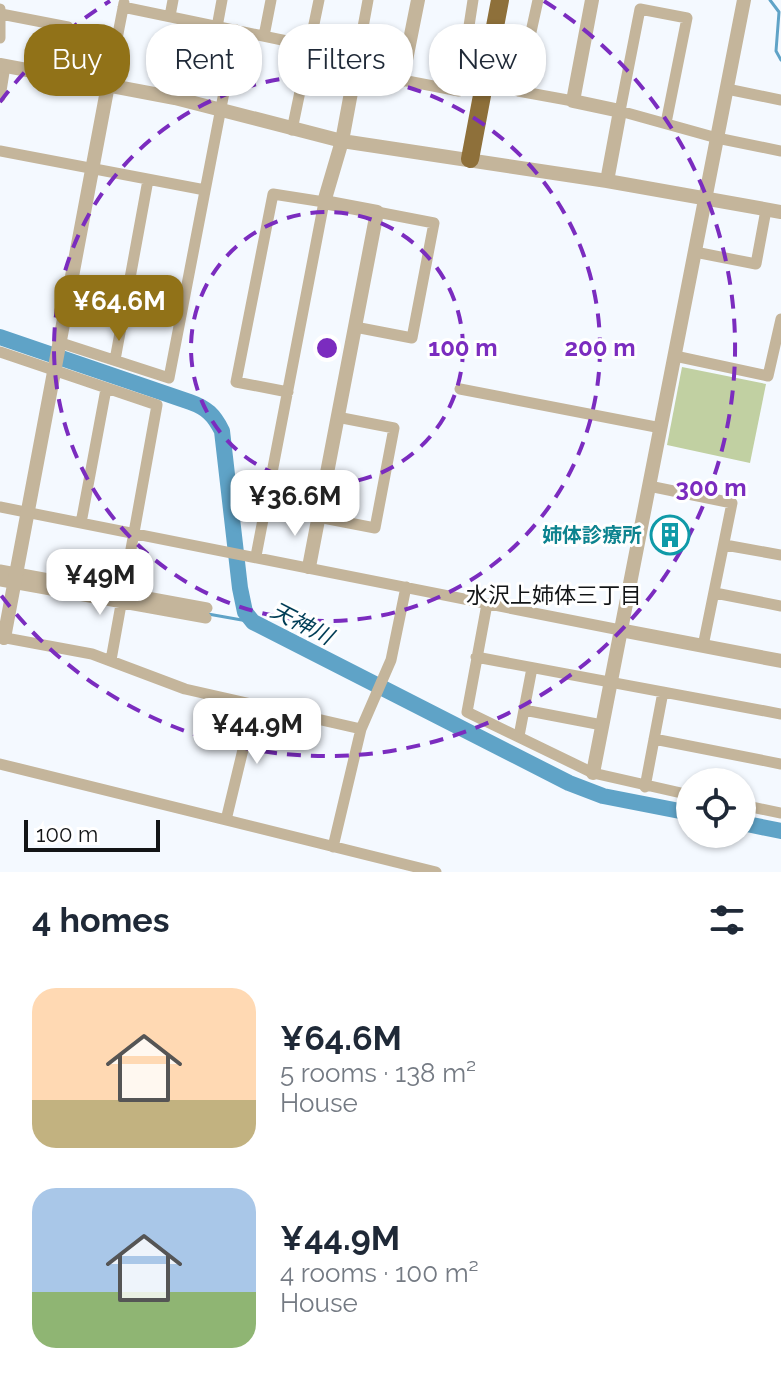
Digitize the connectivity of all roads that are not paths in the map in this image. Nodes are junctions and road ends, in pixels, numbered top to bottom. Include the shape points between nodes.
1 (173, 0) edge
2 (222, 0) edge
3 (271, 0) edge
4 (319, 0) edge
5 (368, 0) edge
6 (418, 0) edge
7 (473, 0) edge
8 (500, 0) edge
9 (538, 0) edge
10 (592, 0) edge
11 (744, 0) edge
12 (124, 3) edge
13 (1, 12) edge
14 (170, 16) junction
15 (55, 24) edge
16 (120, 24) edge
17 (204, 24) edge
18 (218, 24) edge
19 (315, 24) edge
20 (364, 24) edge
21 (413, 25) edge
22 (264, 36) joint
23 (0, 38) edge
24 (278, 39) edge
25 (3, 66) edge
26 (24, 70) edge
27 (413, 82) edge
28 (727, 89) junction
29 (130, 90) edge
30 (106, 96) edge
31 (223, 96) edge
32 (300, 96) edge
33 (350, 96) edge
34 (0, 97) edge
35 (781, 100) edge
36 (573, 101) junction
37 (221, 109) junction
38 (620, 111) junction
39 (666, 123) junction
40 (292, 130) junction
41 (717, 138) junction
42 (342, 141) junction
43 (0, 151) edge
44 (781, 151) edge
45 (470, 159) junction
46 (92, 169) junction
47 (148, 180) junction
48 (607, 181) junction
49 (205, 190) junction
50 (705, 199) junction
51 (324, 202) junction
52 (774, 211) edge
53 (377, 212) junction
54 (695, 252) junction
55 (781, 319) edge
56 (355, 327) junction
57 (58, 342) junction
58 (0, 352) edge
59 (675, 356) junction
60 (115, 360) junction
61 (53, 370) junction
62 (106, 389) junction
63 (460, 389) dead end
64 (288, 392) junction
65 (337, 417) junction
66 (661, 428) junction
67 (649, 486) junction
68 (0, 507) edge
69 (26, 513) junction
70 (318, 517) junction
71 (81, 523) junction
72 (135, 533) junction
73 (725, 545) junction
74 (781, 555) edge
75 (256, 556) junction
76 (309, 567) junction
77 (7, 577) edge
78 (406, 587) junction
79 (715, 593) junction
80 (123, 599) junction
81 (487, 604) junction
82 (781, 606) edge
83 (206, 613) dead end
84 (620, 630) junction
85 (2, 637) edge
86 (703, 646) junction
87 (476, 657) junction
88 (111, 660) junction
89 (781, 661) edge
90 (532, 668) junction
91 (609, 682) junction
92 (663, 692) junction
93 (254, 704) junction
94 (524, 710) junction
95 (781, 714) edge
96 (602, 725) junction
97 (361, 729) junction
98 (519, 736) junction
99 (654, 739) junction
100 (0, 764) edge
101 (781, 764) edge
102 (593, 773) junction
103 (645, 787) junction
104 (676, 793) edge
105 (756, 808) edge
106 (781, 813) edge
107 (226, 820) junction
108 (333, 847) junction
109 (436, 872) edge

1 - 14 street
2 - 18 street
3 - 22 street
4 - 19 street
5 - 20 street
6 - 21 street
7 - 27 street via 459,91
8 - 45 highway
9 - 36 street via 518,91
10 - 36 street
11 - 28 street
12 - 14 street
12 - 16 street
13 - 15 street
13 - 23 street
14 - 17 street
22 - 24 street
25 - 26 street
25 - 34 street
28 - 35 street
28 - 41 street
29 - 37 street
30 - 46 street
31 - 37 street
32 - 40 street
33 - 42 street
36 - 38 street
37 - 40 street
37 - 49 street
38 - 39 street
38 - 39 street via 640,9 687,18
38 - 48 street
39 - 41 street
40 - 42 street
41 - 44 street
41 - 50 street
42 - 45 street
42 - 51 street
43 - 46 street
45 - 48 street
46 - 47 street
46 - 57 street
47 - 49 street
47 - 60 street
48 - 50 street
49 - 60 street via 169,378
50 - 52 street
50 - 54 street
51 - 53 street
51 - 64 street
51 - 64 street via 273,194 236,382
52 - 54 street via 756,264
53 - 56 street
53 - 56 street via 434,223 412,338
54 - 59 street
55 - 59 street via 768,376
56 - 65 street
57 - 60 street
57 - 61 street
58 - 61 street
59 - 66 street
61 - 62 street
61 - 69 street
62 - 71 street
62 - 72 street via 157,405
63 - 66 street
64 - 75 street
65 - 70 street
65 - 70 street via 394,428 375,528
66 - 67 street
67 - 73 street via 732,503
67 - 84 street
68 - 69 street
69 - 71 street
69 - 77 street
70 - 76 street
71 - 72 street
72 - 75 street
72 - 80 street
73 - 74 street
73 - 79 street
75 - 76 street
76 - 78 street
77 - 80 street
77 - 85 street
78 - 81 street
78 - 97 street via 385,675
79 - 82 street
79 - 86 street
80 - 83 street
80 - 88 street
81 - 84 street
81 - 87 street
84 - 86 street
84 - 91 street
85 - 88 street
86 - 89 street
87 - 90 street
87 - 98 street via 467,712
88 - 93 street via 185,689
90 - 91 street
90 - 94 street
91 - 92 street
91 - 96 street
92 - 95 street
92 - 99 street
93 - 97 street
93 - 107 street
94 - 96 street
94 - 98 street
96 - 102 street
97 - 108 street
98 - 102 street
99 - 101 street
99 - 103 street
100 - 107 street
102 - 103 street
103 - 104 street
105 - 106 street
107 - 108 street
108 - 109 street

